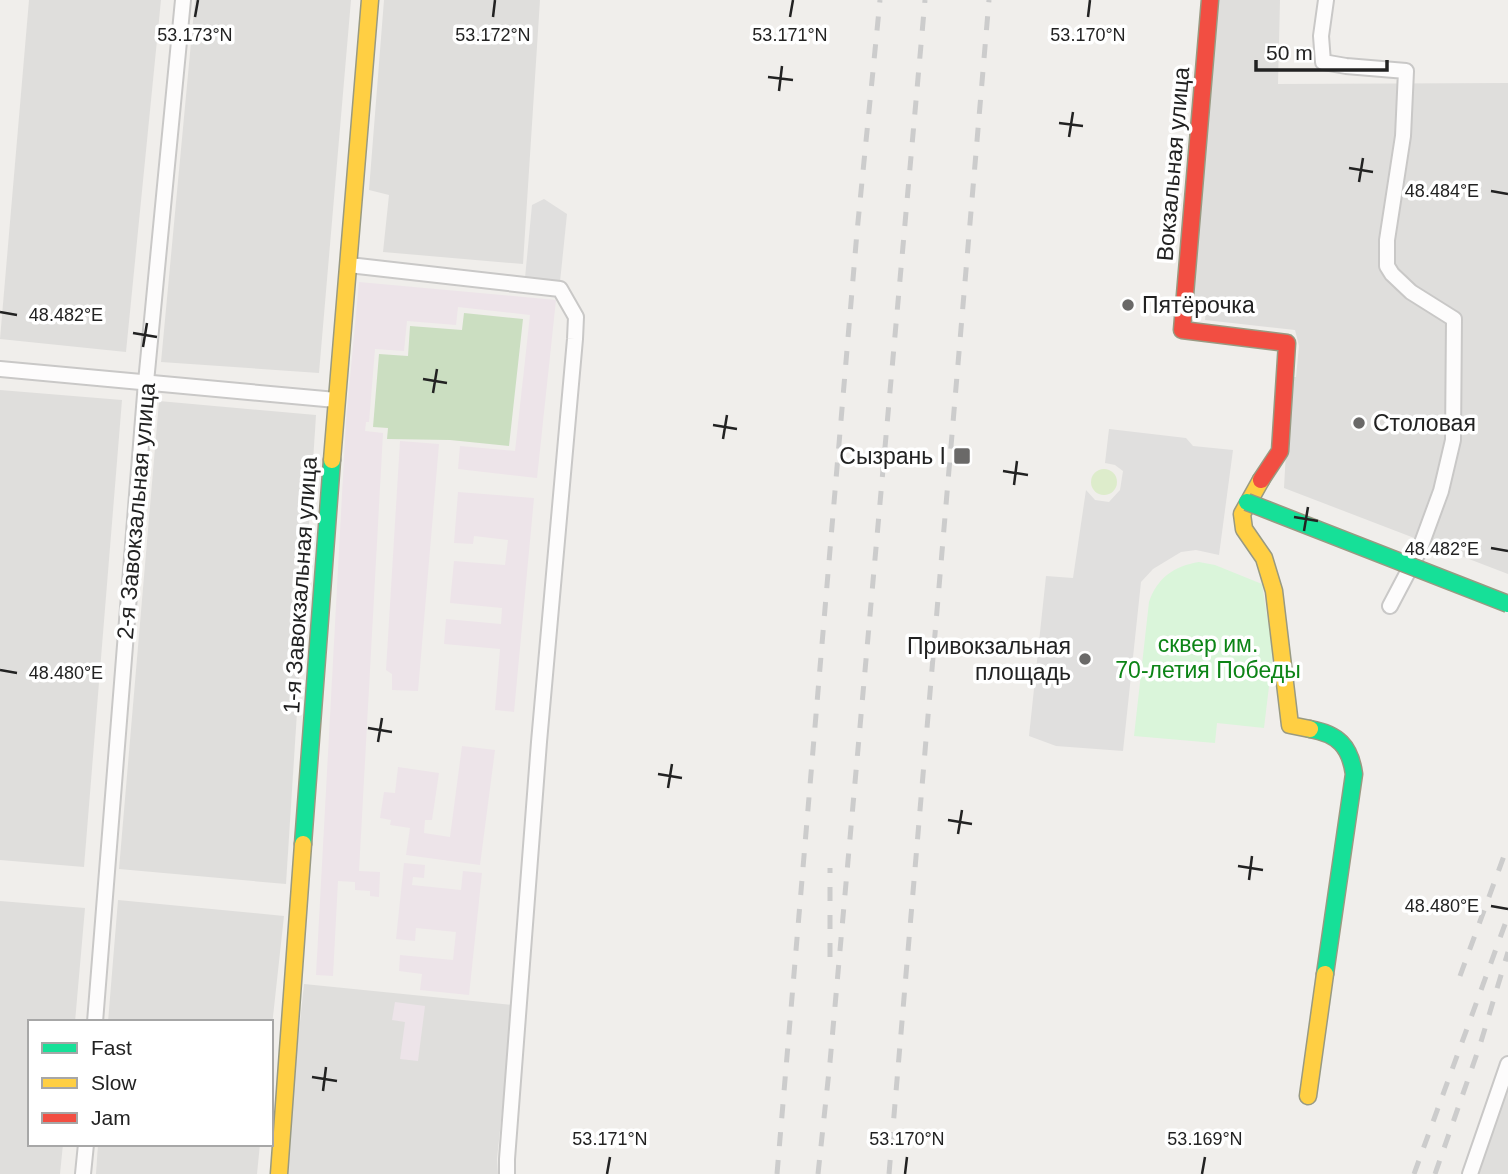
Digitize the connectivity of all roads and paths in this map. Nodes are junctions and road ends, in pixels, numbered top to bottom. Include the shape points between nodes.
1 (183, 0) edge
2 (370, 0) edge
3 (1210, 0) edge
4 (1326, 0) edge
5 (349, 265) junction
6 (0, 369) edge
7 (146, 382) junction
8 (336, 400) junction
9 (1247, 502) junction
10 (1508, 604) edge
11 (1390, 606) dead end
12 (95, 1020) edge
13 (1508, 1065) edge
14 (1308, 1096) dead end
15 (86, 1146) edge
16 (83, 1174) edge
17 (279, 1174) edge
18 (508, 1174) edge
19 (1470, 1174) edge

1 - 7 street, 2-я Завокзальная улица
2 - 5 street, 1-я Завокзальная улица
3 - 9 street, Вокзальная улица via 1182,330 1287,343 1280,451
4 - 11 street via 1323,62 1406,71 1387,266 1411,292 1454,319 1453,440 1419,551
5 - 8 street, 1-я Завокзальная улица
5 - 18 street via 560,289 576,317
6 - 7 street
7 - 8 street
7 - 12 street, 2-я Завокзальная улица
8 - 17 street, 1-я Завокзальная улица
9 - 10 street, bridge
9 - 14 street via 1242,514 1244,529 1264,558 1274,591 1290,725 1342,739 1353,758
13 - 19 street
15 - 16 street

